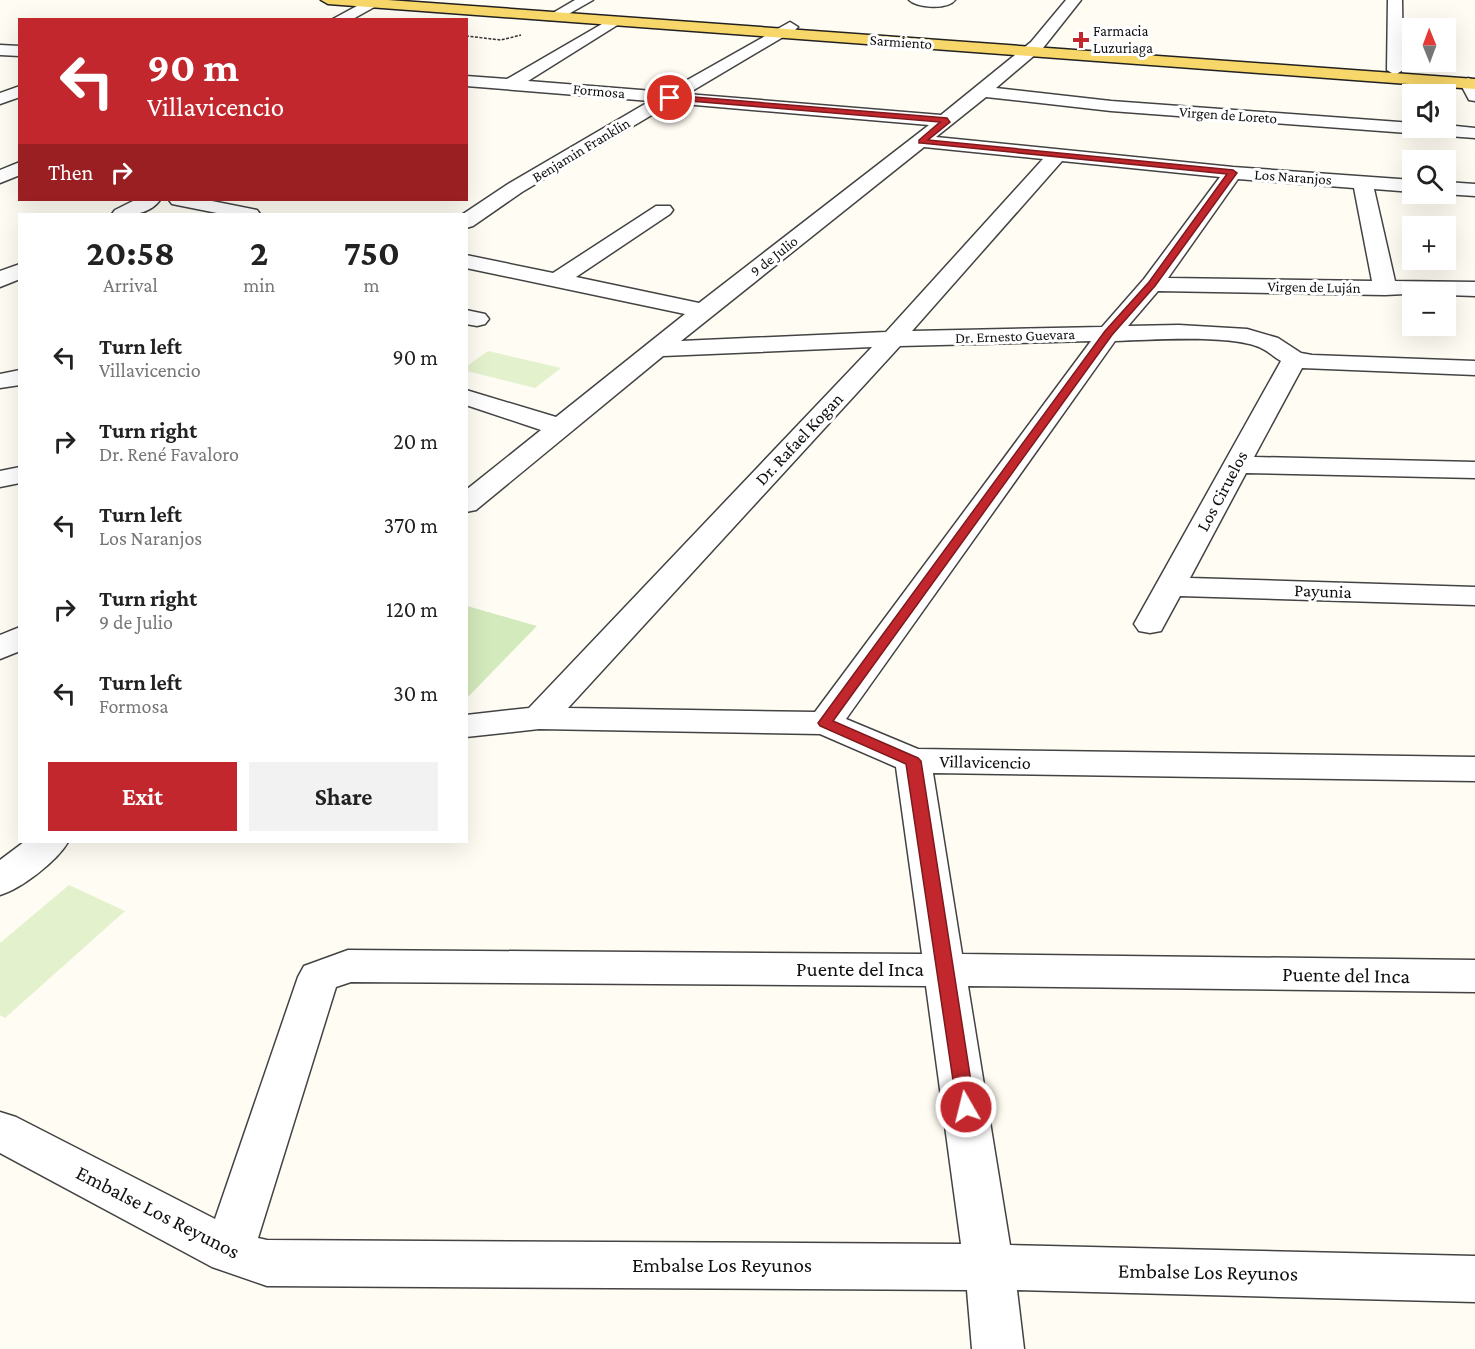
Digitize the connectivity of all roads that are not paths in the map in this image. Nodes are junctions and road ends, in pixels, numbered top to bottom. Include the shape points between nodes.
1 (328, 0) edge
2 (425, 0) edge
3 (586, 0) edge
4 (916, 0) edge
5 (1074, 0) edge
6 (1395, 0) edge
7 (947, 1) edge
8 (376, 2) edge
9 (559, 14) junction
10 (342, 18) edge
11 (614, 21) junction
12 (785, 30) junction
13 (1033, 49) junction
14 (0, 50) edge
15 (18, 51) edge
16 (1395, 70) junction
17 (468, 81) edge
18 (513, 83) junction
19 (1473, 85) edge
20 (18, 92) edge
21 (982, 92) junction
22 (670, 98) junction
23 (0, 99) edge
24 (947, 121) junction
25 (1475, 133) edge
26 (921, 141) junction
27 (1056, 156) junction
28 (18, 169) edge
29 (1233, 173) junction
30 (0, 177) edge
31 (1363, 182) junction
32 (1402, 185) edge
33 (1456, 189) edge
34 (1475, 190) edge
35 (148, 201) edge
36 (184, 201) edge
37 (663, 210) dead end
38 (124, 213) edge
39 (245, 213) edge
40 (468, 221) edge
41 (468, 261) edge
42 (18, 271) edge
43 (0, 280) edge
44 (557, 280) junction
45 (1152, 284) junction
46 (1385, 288) junction
47 (1475, 289) edge
48 (703, 311) junction
49 (1109, 333) junction
50 (892, 339) junction
51 (656, 349) junction
52 (1294, 358) junction
53 (1475, 368) edge
54 (18, 377) edge
55 (0, 381) edge
56 (468, 398) edge
57 (560, 427) junction
58 (1237, 465) junction
59 (1475, 471) edge
60 (468, 502) edge
61 (1171, 587) junction
62 (1475, 596) edge
63 (1150, 624) dead end
64 (18, 637) edge
65 (0, 649) edge
66 (538, 718) junction
67 (825, 723) junction
68 (468, 726) edge
69 (913, 761) junction
70 (1475, 769) edge
71 (48, 843) edge
72 (0, 881) edge
73 (946, 970) junction
74 (1475, 976) edge
75 (0, 1131) edge
76 (229, 1251) junction
77 (989, 1267) junction
78 (1475, 1279) edge
79 (998, 1349) edge

1 - 8 main road, Sarmiento
2 - 9 main road, Sarmiento
3 - 9 street
4 - 7 street
5 - 13 street, 9 de Julio
6 - 16 street
8 - 9 main road, Sarmiento
8 - 10 street
9 - 11 main road, Sarmiento
9 - 12 main road, Sarmiento
11 - 12 main road, Sarmiento
11 - 18 street
12 - 13 main road, Sarmiento
12 - 22 street, Benjamin Franklin
13 - 16 main road, Sarmiento
13 - 19 main road, Sarmiento
13 - 21 street, 9 de Julio
14 - 15 street
16 - 19 main road, Sarmiento
17 - 18 street, Formosa
18 - 22 street, Formosa
20 - 23 street
21 - 24 street, 9 de Julio
21 - 25 street, Virgen de Loreto via 1111,106
22 - 24 street, Formosa
22 - 40 street, Benjamin Franklin via 515,188
24 - 26 street, 9 de Julio
26 - 27 street, Los Naranjos
26 - 48 street, 9 de Julio
27 - 29 street, Los Naranjos
27 - 50 street, Dr. Rafael Kogan
28 - 30 street
29 - 31 street, Los Naranjos
29 - 45 street
31 - 32 street, Los Naranjos
31 - 46 street
33 - 34 street
35 - 38 street
36 - 39 street
37 - 44 street
41 - 44 street
42 - 43 street
44 - 48 street
45 - 46 street, Virgen de Luján
45 - 49 street
46 - 47 street, Virgen de Luján
48 - 51 street, 9 de Julio
49 - 50 street, Dr. Ernesto Guevara
49 - 52 street, Dr. Ernesto Guevara via 1246,336 1270,343
49 - 67 street
50 - 51 street, Dr. Ernesto Guevara
50 - 66 street, Dr. Rafael Kogan
51 - 57 street, 9 de Julio
52 - 53 street, Dr. Ernesto Guevara via 1312,362
52 - 58 street, Los Ciruelos
54 - 55 street
56 - 57 street
57 - 60 street, 9 de Julio
58 - 59 street
58 - 61 street, Los Ciruelos
61 - 62 street, Payunia
61 - 63 street, Los Ciruelos
64 - 65 street
66 - 67 street, Villavicencio
66 - 68 street, Villavicencio
67 - 69 street, Villavicencio
69 - 70 street, Villavicencio
69 - 73 street
71 - 72 street
73 - 74 street, Puente del Inca
73 - 76 street, Puente del Inca via 348,966 319,977
73 - 77 street
75 - 76 street, Embalse Los Reyunos
76 - 77 street, Embalse Los Reyunos via 267,1263
77 - 78 street, Embalse Los Reyunos
77 - 79 street

